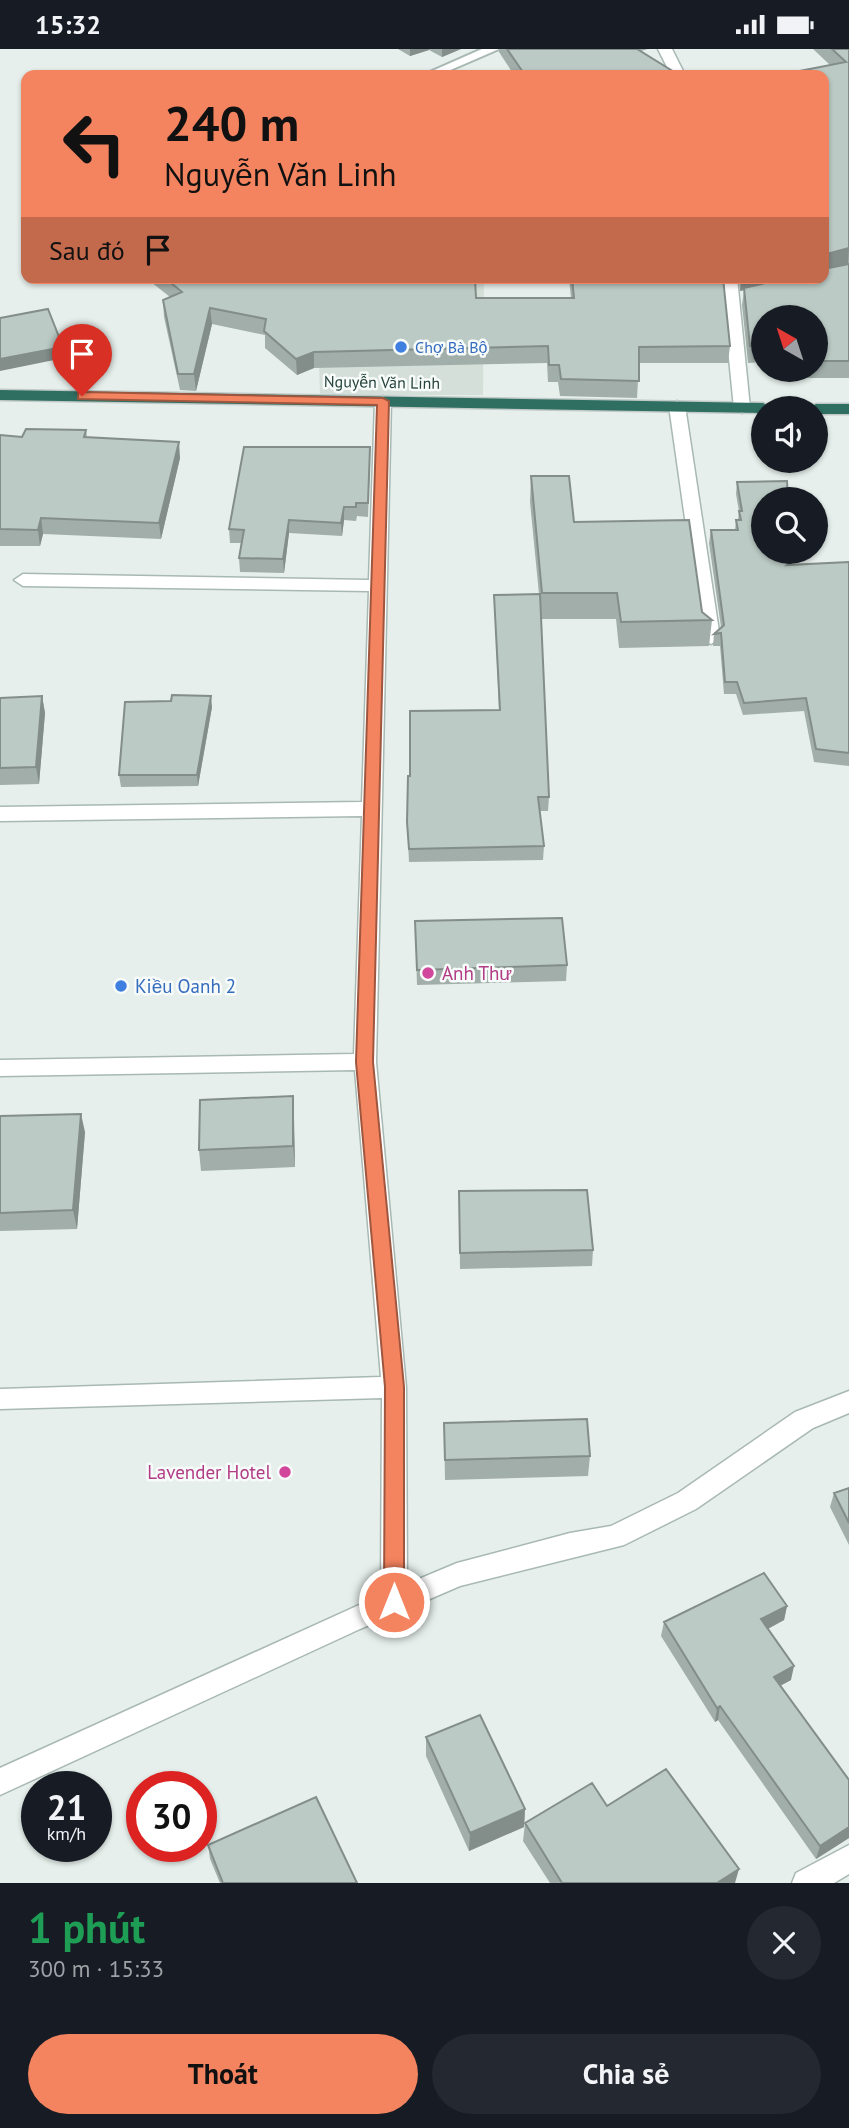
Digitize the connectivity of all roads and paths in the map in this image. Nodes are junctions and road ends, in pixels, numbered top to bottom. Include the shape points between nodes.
1 (493, 49) edge
2 (665, 49) edge
3 (441, 70) edge
4 (676, 70) edge
5 (732, 284) edge
6 (0, 395) edge
7 (383, 401) junction
8 (677, 407) junction
9 (742, 408) junction
10 (751, 408) edge
11 (828, 409) edge
12 (849, 409) edge
13 (23, 580) dead end
14 (378, 586) junction
15 (711, 638) dead end
16 (372, 809) junction
17 (0, 814) edge
18 (365, 1062) junction
19 (0, 1068) edge
20 (394, 1387) junction
21 (0, 1399) edge
22 (849, 1402) edge
23 (394, 1602) junction
24 (0, 1782) edge
25 (849, 1859) edge
26 (806, 1883) edge

1 - 3 lane
2 - 4 street
5 - 9 street via 739,299
6 - 7 highway, Nguyễn Văn Linh
7 - 8 highway, Nguyễn Văn Linh
7 - 14 street
8 - 9 highway, Nguyễn Văn Linh
8 - 15 street
9 - 10 highway, Nguyễn Văn Linh
11 - 12 highway
13 - 14 street
14 - 16 street
16 - 17 street
16 - 18 street
18 - 19 street
18 - 20 street
20 - 21 street
20 - 23 street
22 - 23 street via 804,1420 687,1501 615,1537 457,1575
23 - 24 street
25 - 26 street

